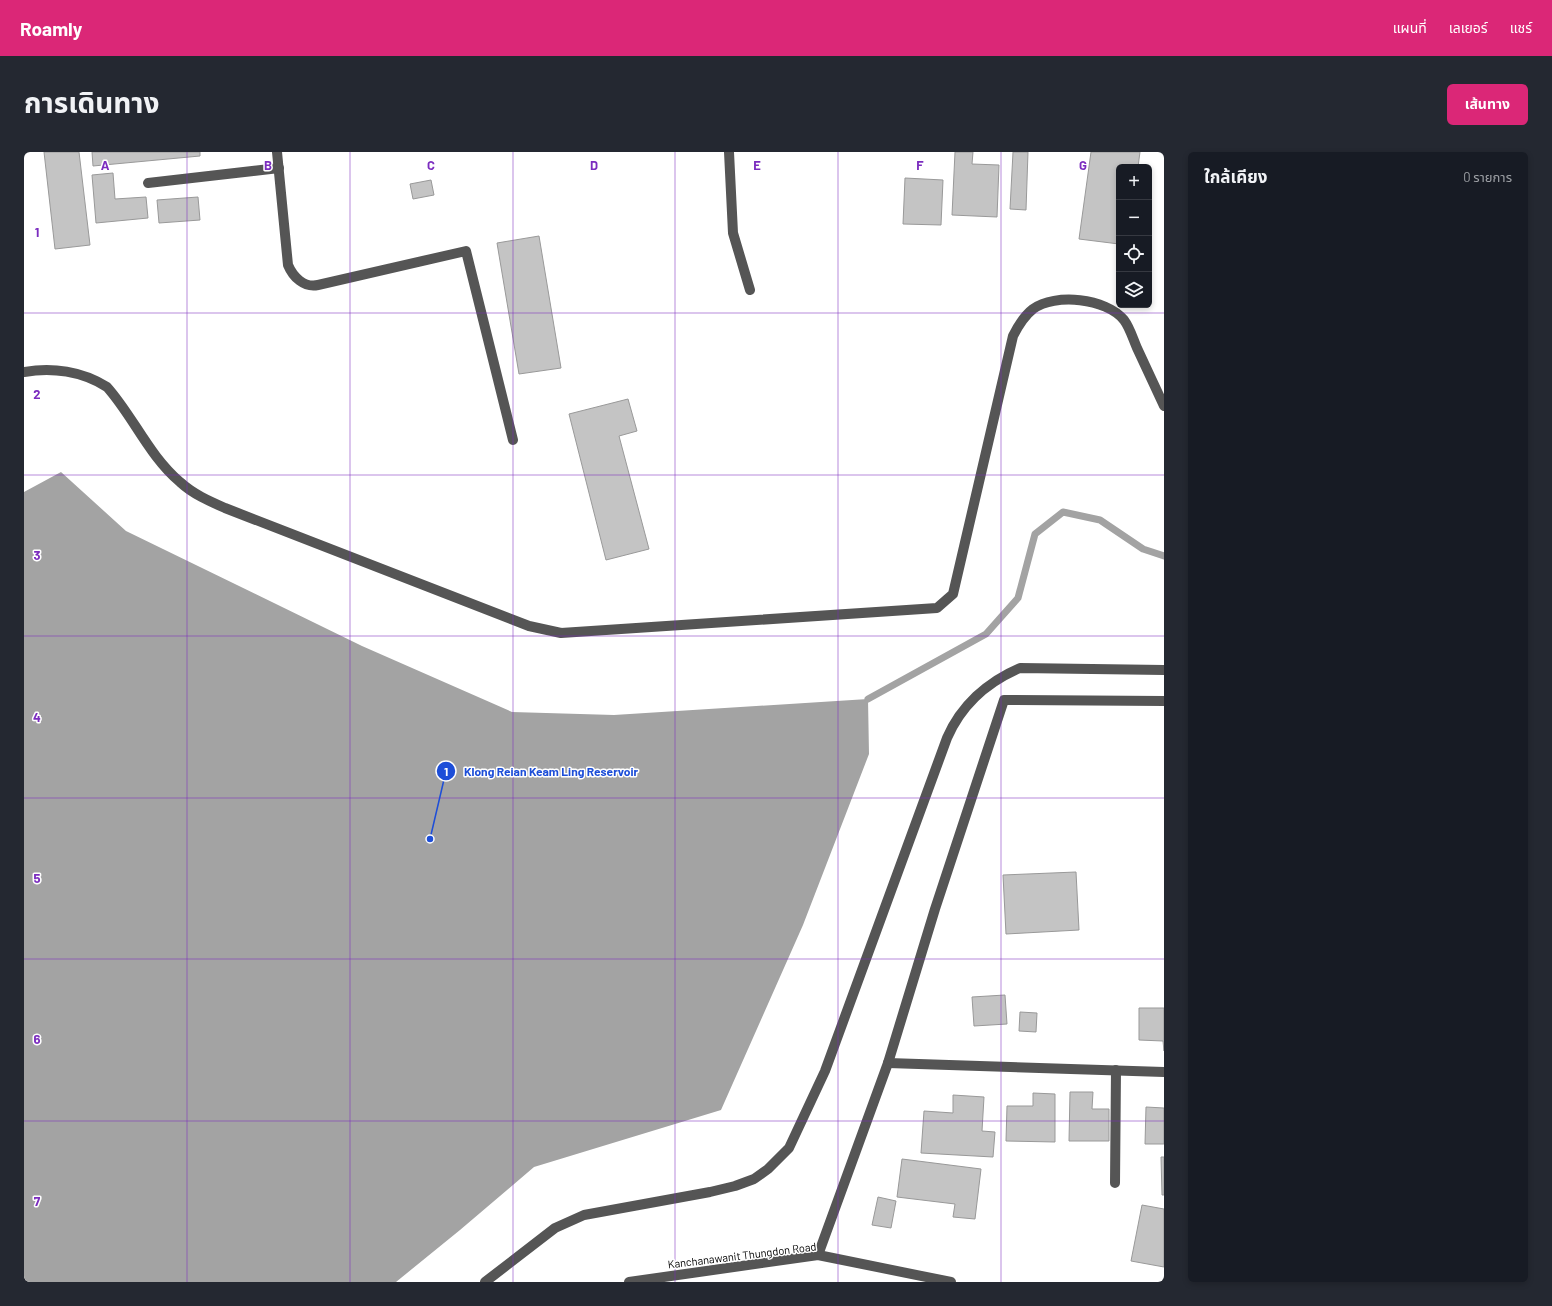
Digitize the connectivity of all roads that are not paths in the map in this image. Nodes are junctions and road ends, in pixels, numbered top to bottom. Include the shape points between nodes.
1 (277, 152) edge
2 (729, 152) edge
3 (279, 168) junction
4 (148, 183) dead end
5 (750, 290) dead end
6 (24, 372) edge
7 (1164, 406) edge
8 (513, 440) dead end
9 (1164, 670) edge
10 (1164, 701) edge
11 (888, 1063) junction
12 (1116, 1070) junction
13 (1164, 1072) edge
14 (1115, 1183) dead end
15 (818, 1256) junction
16 (485, 1282) edge
17 (630, 1282) edge
18 (951, 1282) edge

1 - 3 street
2 - 5 street via 733,233
3 - 4 street
3 - 8 street via 288,265 296,278 306,284 318,286 466,251
6 - 7 street via 46,369 70,372 98,381 107,387 179,482 225,508 529,626 561,633 937,608 953,594 1013,336 1024,318 1044,303 1056,300 1097,303 1120,317 1128,328
9 - 16 street via 1020,668 999,678 972,700 960,713 947,738 825,1071 789,1148 754,1179 735,1186 584,1215 568,1221 555,1228
10 - 11 street via 1004,700 935,909
11 - 12 street
11 - 15 street
12 - 13 street
12 - 14 street
15 - 17 street, Kanchanawanit Thungdon Road
15 - 18 street, Kanchanawanit Thungdon Road

